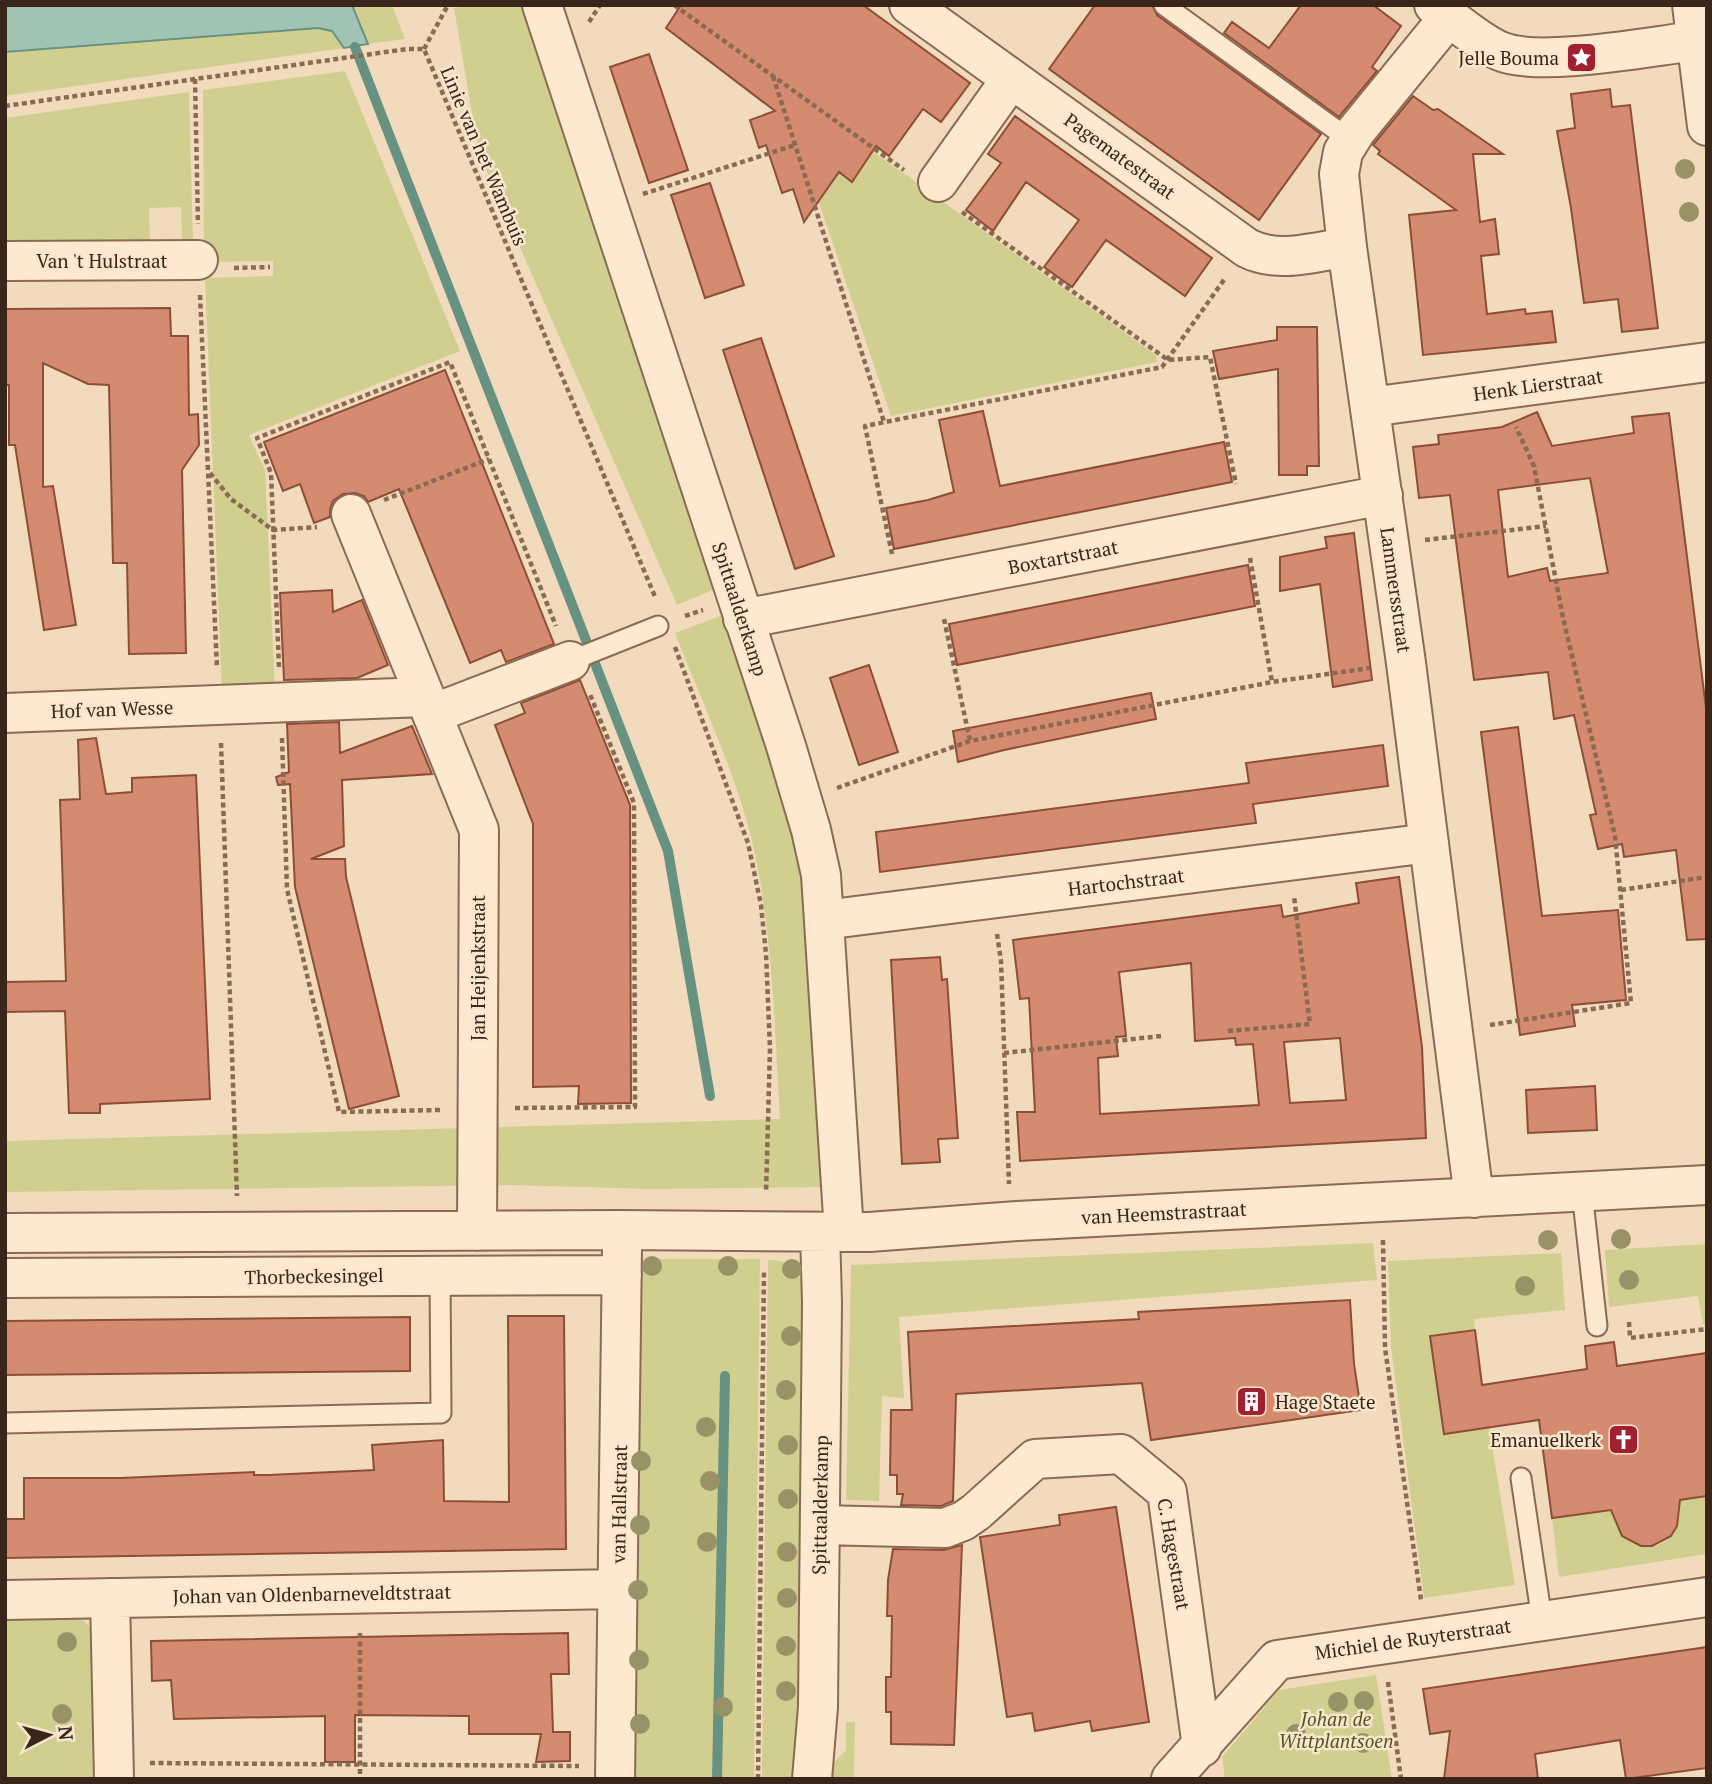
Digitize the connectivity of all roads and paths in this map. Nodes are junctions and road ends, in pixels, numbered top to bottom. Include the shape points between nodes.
1 (448, 5) edge
2 (542, 5) edge
3 (674, 5) edge
4 (909, 5) edge
5 (1164, 5) edge
6 (1441, 11) edge
7 (1694, 23) edge
8 (424, 49) junction
9 (772, 74) junction
10 (195, 79) junction
11 (1011, 79) junction
12 (5, 106) edge
13 (1707, 126) edge
14 (1350, 140) junction
15 (795, 145) junction
16 (934, 187) junction
17 (608, 206) junction
18 (1347, 247) junction
19 (1247, 248) junction
20 (198, 260) joint
21 (5, 261) edge
22 (1168, 360) junction
23 (1707, 362) edge
24 (1503, 389) junction
25 (1370, 407) junction
26 (884, 422) junction
27 (209, 472) dead end
28 (1383, 495) junction
29 (351, 514) dead end
30 (1244, 522) junction
31 (1546, 526) junction
32 (273, 530) dead end
33 (1390, 544) junction
34 (936, 581) junction
35 (899, 589) junction
36 (740, 608) junction
37 (662, 625) junction
38 (570, 661) joint
39 (1406, 663) junction
40 (1272, 682) junction
41 (428, 705) junction
42 (5, 713) edge
43 (970, 741) junction
44 (802, 800) junction
45 (1429, 843) junction
46 (1290, 860) junction
47 (1707, 877) edge
48 (1621, 890) junction
49 (993, 899) junction
50 (824, 920) junction
51 (1228, 1031) dead end
52 (1453, 1031) junction
53 (1161, 1036) dead end
54 (1004, 1053) junction
55 (1707, 1185) edge
56 (1582, 1192) junction
57 (1474, 1198) junction
58 (1378, 1201) junction
59 (1011, 1221) junction
60 (621, 1230) junction
61 (477, 1231) junction
62 (765, 1231) junction
63 (832, 1232) junction
64 (5, 1233) edge
65 (440, 1274) junction
66 (622, 1275) junction
67 (5, 1279) edge
68 (1597, 1326) joint
69 (1707, 1329) edge
70 (5, 1423) edge
71 (1521, 1478) dead end
72 (820, 1525) junction
73 (618, 1589) junction
74 (360, 1594) junction
75 (1707, 1597) edge
76 (110, 1598) junction
77 (5, 1600) edge
78 (1542, 1620) junction
79 (1425, 1637) junction
80 (1383, 1643) junction
81 (1202, 1747) junction
82 (360, 1765) junction
83 (114, 1771) edge
84 (615, 1773) edge
85 (360, 1779) edge
86 (758, 1779) edge
87 (812, 1779) edge
88 (1171, 1779) edge
89 (1401, 1779) edge

1 - 8 path
2 - 17 street, Spittaalderkamp
3 - 9 path
4 - 11 street, Pagematestraat
5 - 14 lane
6 - 7 street via 1499,51 1523,57 1550,57
6 - 14 street, Lammersstraat
7 - 13 street
8 - 10 path, Linie van het Wambuis
8 - 37 path, Linie van het Wambuis
9 - 15 path
9 - 16 path
10 - 12 path, Linie van het Wambuis
10 - 20 path
11 - 16 street
11 - 19 street, Pagematestraat
14 - 18 street, Lammersstraat via 1339,174
15 - 17 path
15 - 26 path
16 - 22 path
17 - 36 street, Spittaalderkamp
18 - 19 street, Pagematestraat via 1286,256
18 - 25 street, Lammersstraat
19 - 22 path
20 - 21 street, Van 't Hulstraat
22 - 26 path via 1162,367
22 - 30 path via 1210,358
23 - 24 street, Henk Lierstraat
24 - 25 street, Henk Lierstraat
24 - 31 path via 1534,466
25 - 28 street, Lammersstraat
26 - 35 path via 865,425
27 - 32 path via 231,499
28 - 30 street, Boxtartstraat
28 - 33 street, Lammersstraat
29 - 41 street, Jan Heijenkstraat
30 - 34 street, Boxtartstraat
30 - 40 path
31 - 33 path
31 - 48 path via 1615,836
33 - 39 street, Lammersstraat
34 - 35 street, Boxtartstraat
34 - 43 path
35 - 36 street, Boxtartstraat
36 - 37 path
36 - 44 street, Spittaalderkamp
37 - 38 lane
37 - 62 path, Linie van het Wambuis via 748,843 761,905 770,1049
38 - 41 street
39 - 40 path
39 - 45 street, Lammersstraat
40 - 43 path
41 - 42 street, Hof van Wesse via 219,705
41 - 61 street, Jan Heijenkstraat via 479,830
43 - 44 path
44 - 50 street, Spittaalderkamp via 821,875
45 - 46 street, Hartochstraat
45 - 52 street, Lammersstraat
46 - 49 street, Hartochstraat
46 - 51 path via 1310,1024
47 - 48 path
48 - 52 path via 1631,1003
49 - 50 street, Hartochstraat
49 - 54 path via 1001,961
50 - 63 street, Spittaalderkamp
52 - 57 street, Lammersstraat
53 - 54 path
54 - 59 path
55 - 56 street, van Heemstrastraat
56 - 57 street, van Heemstrastraat
56 - 68 lane
57 - 58 street, van Heemstrastraat
58 - 59 street, van Heemstrastraat
58 - 79 path via 1384,1247 1385,1348
59 - 63 street, van Heemstrastraat
60 - 61 street
60 - 62 street, van Heemstrastraat
60 - 66 street, van Hallstraat
61 - 64 street
62 - 63 street, van Heemstrastraat
62 - 86 path, Linie van het Wambuis
63 - 72 street, Spittaalderkamp via 822,1302
65 - 66 street, Thorbeckesingel
65 - 67 street, Thorbeckesingel
65 - 70 lane via 441,1413
66 - 73 street, van Hallstraat
68 - 69 path via 1629,1321 1630,1338
71 - 78 lane
72 - 81 street, C. Hagestraat via 945,1528 976,1512 1035,1459 1121,1454 1167,1492
72 - 87 street, Spittaalderkamp via 818,1707
73 - 74 street, Johan van Oldenbarneveldtstraat
73 - 84 street, van Hallstraat
74 - 76 street, Johan van Oldenbarneveldtstraat
74 - 82 path
75 - 78 street, Michiel de Ruyterstraat
76 - 77 street, Johan van Oldenbarneveldtstraat
76 - 83 street
78 - 79 street, Michiel de Ruyterstraat
79 - 80 street, Michiel de Ruyterstraat
80 - 81 street, Michiel de Ruyterstraat via 1277,1660
80 - 89 path
81 - 88 street, Michiel de Ruyterstraat
82 - 83 path
82 - 84 path
82 - 85 path

